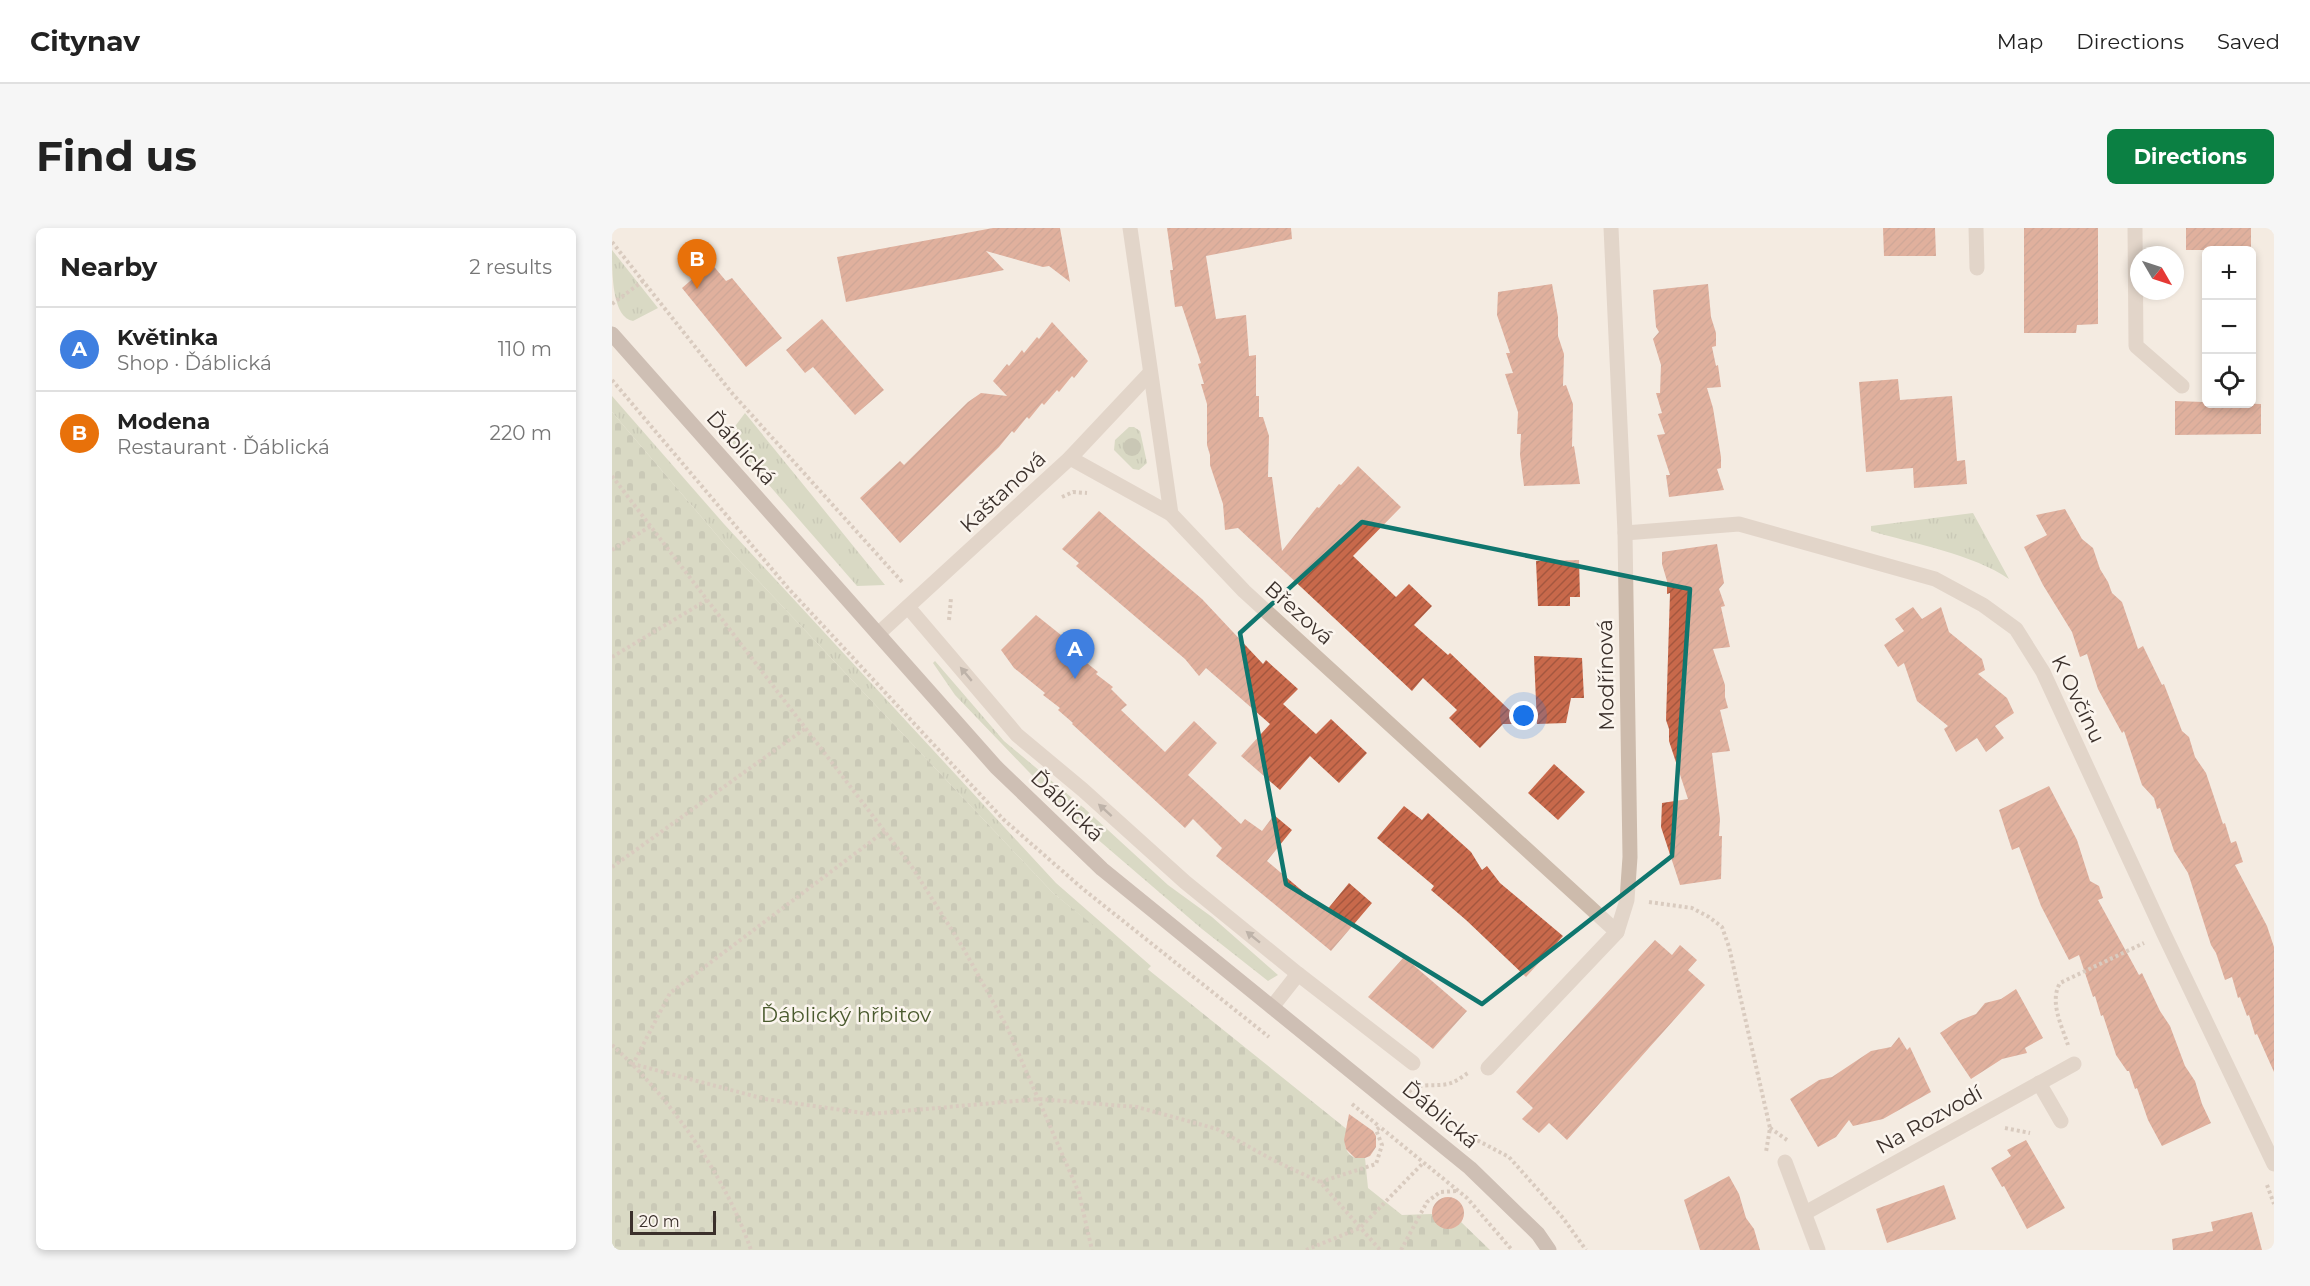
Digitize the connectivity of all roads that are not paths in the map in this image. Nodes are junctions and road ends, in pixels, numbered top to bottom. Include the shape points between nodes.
1 (1130, 228) edge
2 (1611, 228) edge
3 (1976, 228) edge
4 (2135, 228) edge
5 (1977, 268) dead end
6 (612, 334) edge
7 (1150, 374) junction
8 (2182, 386) dead end
9 (1070, 458) junction
10 (1171, 514) junction
11 (1625, 533) junction
12 (913, 603) junction
13 (878, 634) junction
14 (1617, 932) junction
15 (1298, 974) junction
16 (1272, 1007) junction
17 (1413, 1063) road end
18 (2074, 1064) road end
19 (1488, 1068) road end
20 (2039, 1083) junction
21 (2061, 1121) dead end
22 (1785, 1162) dead end
23 (2274, 1164) edge
24 (1805, 1213) junction
25 (1550, 1250) edge
26 (1818, 1250) edge

1 - 7 street
2 - 11 street, Modřínová
3 - 5 street
4 - 8 street via 2136,346
6 - 13 main road, Ďáblická
7 - 9 street, Kaštanová
7 - 10 street
9 - 10 street, Březová
9 - 12 street, Kaštanová
10 - 14 street, Březová via 1244,591
11 - 14 street, Modřínová via 1630,857 1627,900
11 - 23 street, K Ovčínu via 1739,524 1935,579 1983,605 2016,629 2043,672
12 - 13 street, Kaštanová
15 -> 12 street, Ďáblická via 1185,882 1017,735
13 - 16 main road, Ďáblická via 996,767 1102,869
14 - 19 street, Modřínová
15 - 16 street
15 - 17 street, Ďáblická
16 - 25 main road, Ďáblická via 1470,1168
18 - 20 street, Na Rozvodí
20 - 21 street
20 - 24 street, Na Rozvodí
22 - 24 street
24 - 26 street

